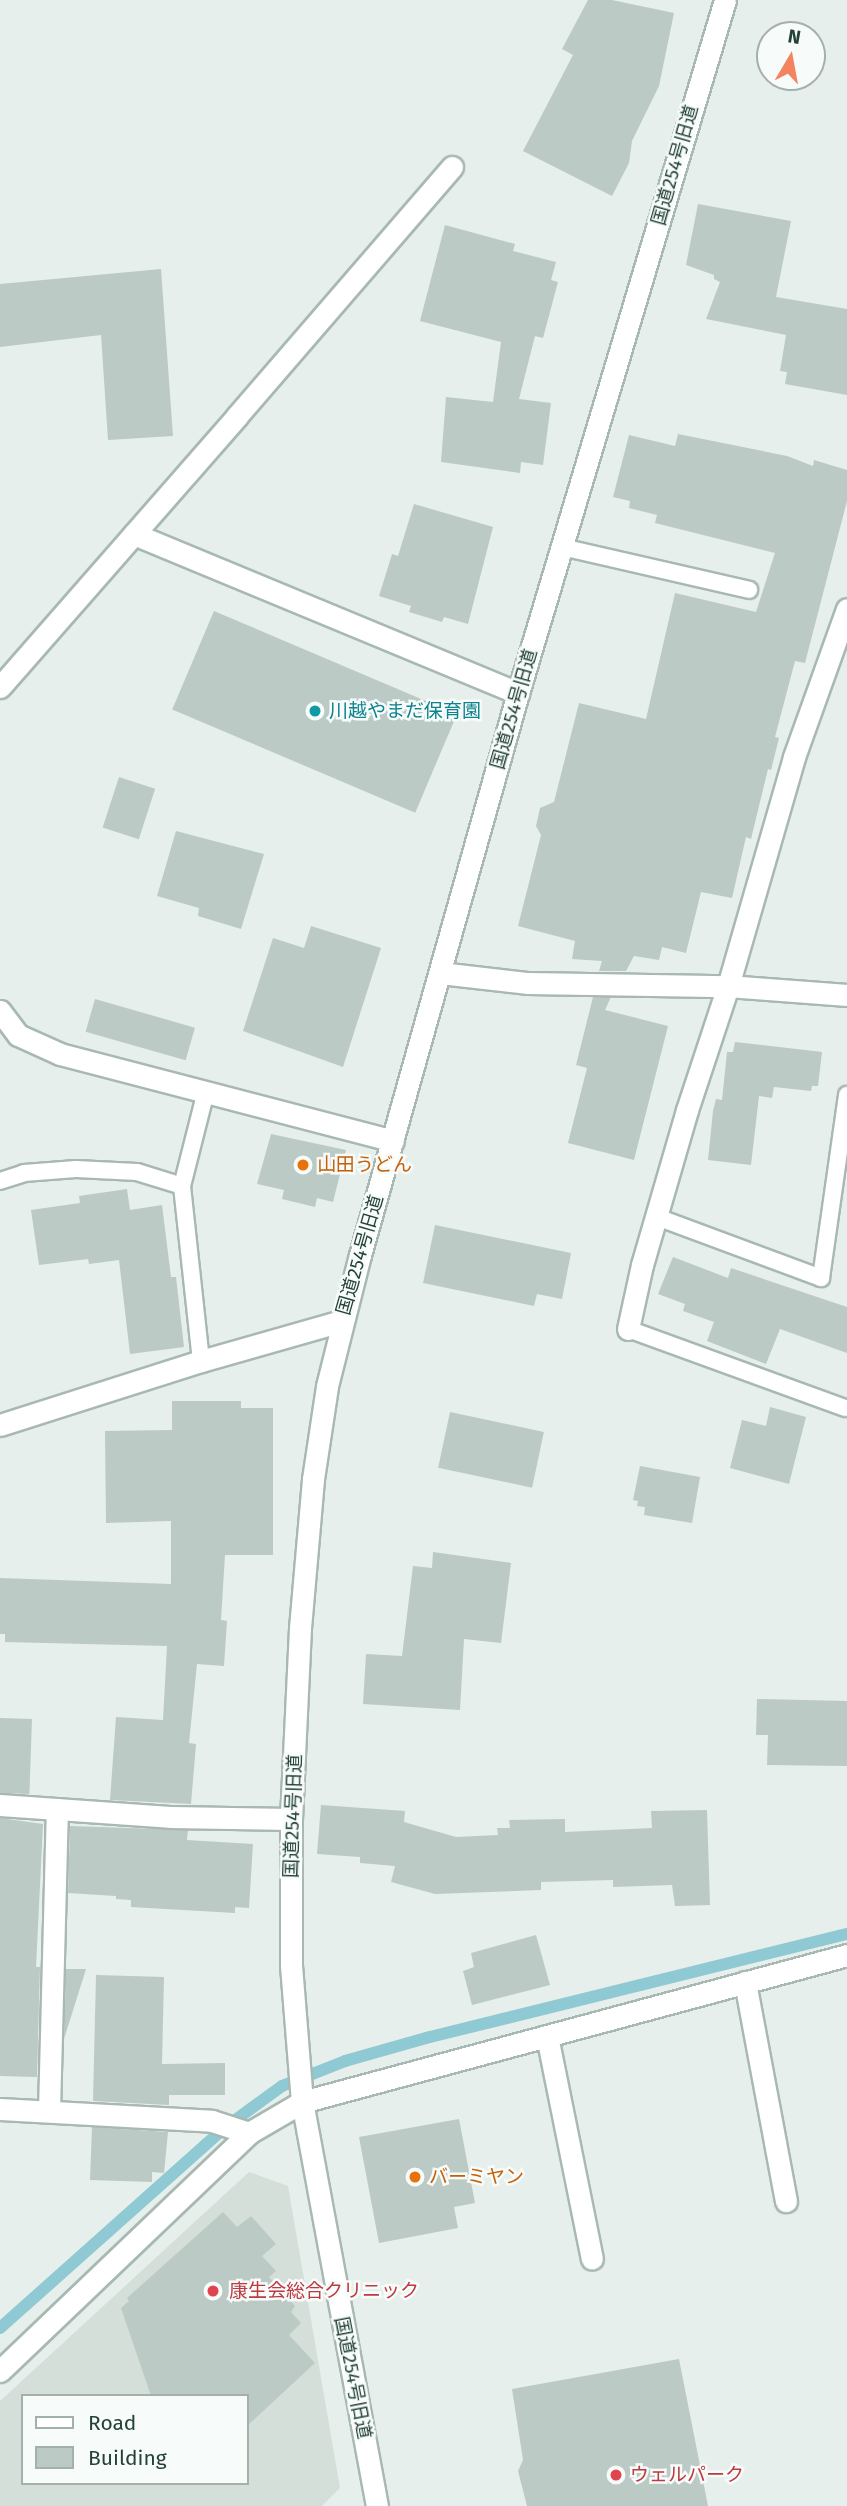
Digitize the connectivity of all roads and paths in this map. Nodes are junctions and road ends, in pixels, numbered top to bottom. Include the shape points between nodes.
1 (724, 0) edge
2 (452, 167) dead end
3 (134, 534) junction
4 (562, 547) junction
5 (749, 590) dead end
6 (847, 609) edge
7 (0, 687) edge
8 (517, 693) junction
9 (440, 973) junction
10 (729, 986) junction
11 (847, 995) edge
12 (0, 1011) edge
13 (206, 1091) junction
14 (847, 1095) edge
15 (393, 1141) junction
16 (0, 1181) edge
17 (182, 1186) junction
18 (657, 1217) junction
19 (341, 1321) junction
20 (628, 1329) joint
21 (201, 1361) junction
22 (845, 1408) dead end
23 (0, 1425) edge
24 (0, 1805) edge
25 (57, 1809) junction
26 (291, 1819) junction
27 (847, 1955) edge
28 (745, 1982) junction
29 (547, 2036) junction
30 (302, 2102) junction
31 (0, 2109) edge
32 (49, 2112) junction
33 (249, 2133) junction
34 (786, 2201) dead end
35 (592, 2259) dead end
36 (0, 2371) edge
37 (377, 2506) edge

1 - 4 street, 国道254号旧道
2 - 3 street
3 - 7 street
3 - 8 street
4 - 5 lane
4 - 8 street, 国道254号旧道
6 - 10 street via 794,757
8 - 9 street, 国道254号旧道
9 - 10 street via 527,983
9 - 15 street, 国道254号旧道
10 - 11 street
10 - 18 street
12 - 13 street via 18,1035 60,1054
13 - 15 street
13 - 17 lane
14 - 18 lane via 821,1278
15 - 19 street, 国道254号旧道
16 - 17 lane via 24,1173 76,1169 137,1172
17 - 21 lane
18 - 20 street
19 - 21 street
19 - 26 street, 国道254号旧道 via 313,1479
20 - 22 lane
21 - 23 street
24 - 25 street
25 - 26 street
25 - 32 street
26 - 30 street, 国道254号旧道 via 291,1965
27 - 28 street
28 - 29 street
28 - 34 street
29 - 30 street
29 - 35 street
30 - 33 street
30 - 37 street, 国道254号旧道
31 - 32 street
32 - 33 street via 212,2121
33 - 36 street

